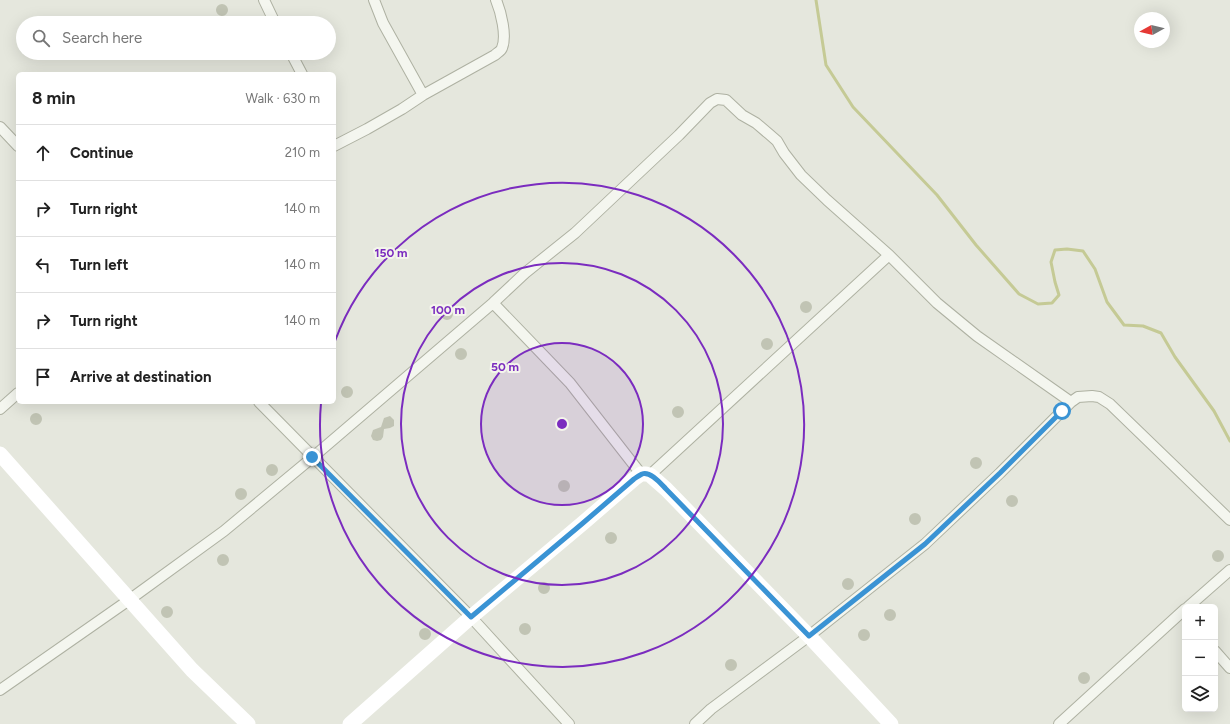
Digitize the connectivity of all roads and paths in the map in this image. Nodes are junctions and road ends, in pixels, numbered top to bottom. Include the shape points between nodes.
1 (264, 0) edge
2 (374, 0) edge
3 (496, 0) edge
4 (272, 16) edge
5 (295, 60) edge
6 (301, 72) edge
7 (423, 95) junction
8 (0, 127) edge
9 (336, 142) edge
10 (16, 144) edge
11 (889, 254) junction
12 (493, 303) junction
13 (16, 395) edge
14 (1071, 402) junction
15 (261, 404) edge
16 (0, 409) edge
17 (0, 454) edge
18 (312, 457) junction
19 (646, 475) junction
20 (1230, 520) edge
21 (1230, 570) edge
22 (129, 600) junction
23 (1194, 604) edge
24 (1182, 615) edge
25 (471, 617) junction
26 (809, 636) junction
27 (1218, 654) edge
28 (1230, 668) edge
29 (0, 690) edge
30 (248, 724) edge
31 (350, 724) edge
32 (569, 724) edge
33 (695, 724) edge
34 (891, 724) edge
35 (1059, 724) edge

1 - 4 street
2 - 7 street via 383,23
3 - 7 street via 504,40 501,49 479,65
5 - 6 street
7 - 9 street via 381,121
8 - 10 street
11 - 12 street via 801,175 777,141 726,100 717,98 575,233 525,273
11 - 14 street via 936,303 977,336
11 - 19 street
12 - 18 street
12 - 19 street via 570,383
13 - 16 street
14 - 20 street via 1078,396 1099,396 1110,404
14 - 26 street via 925,544
15 - 18 street
17 - 22 street
18 - 22 street via 224,531
18 - 25 street
19 - 25 street via 628,484
19 - 26 street via 666,489
21 - 23 street
22 - 29 street
22 - 30 street via 192,670
24 - 35 street
25 - 31 street
25 - 32 street
26 - 33 street via 711,709
26 - 34 street
27 - 28 street

